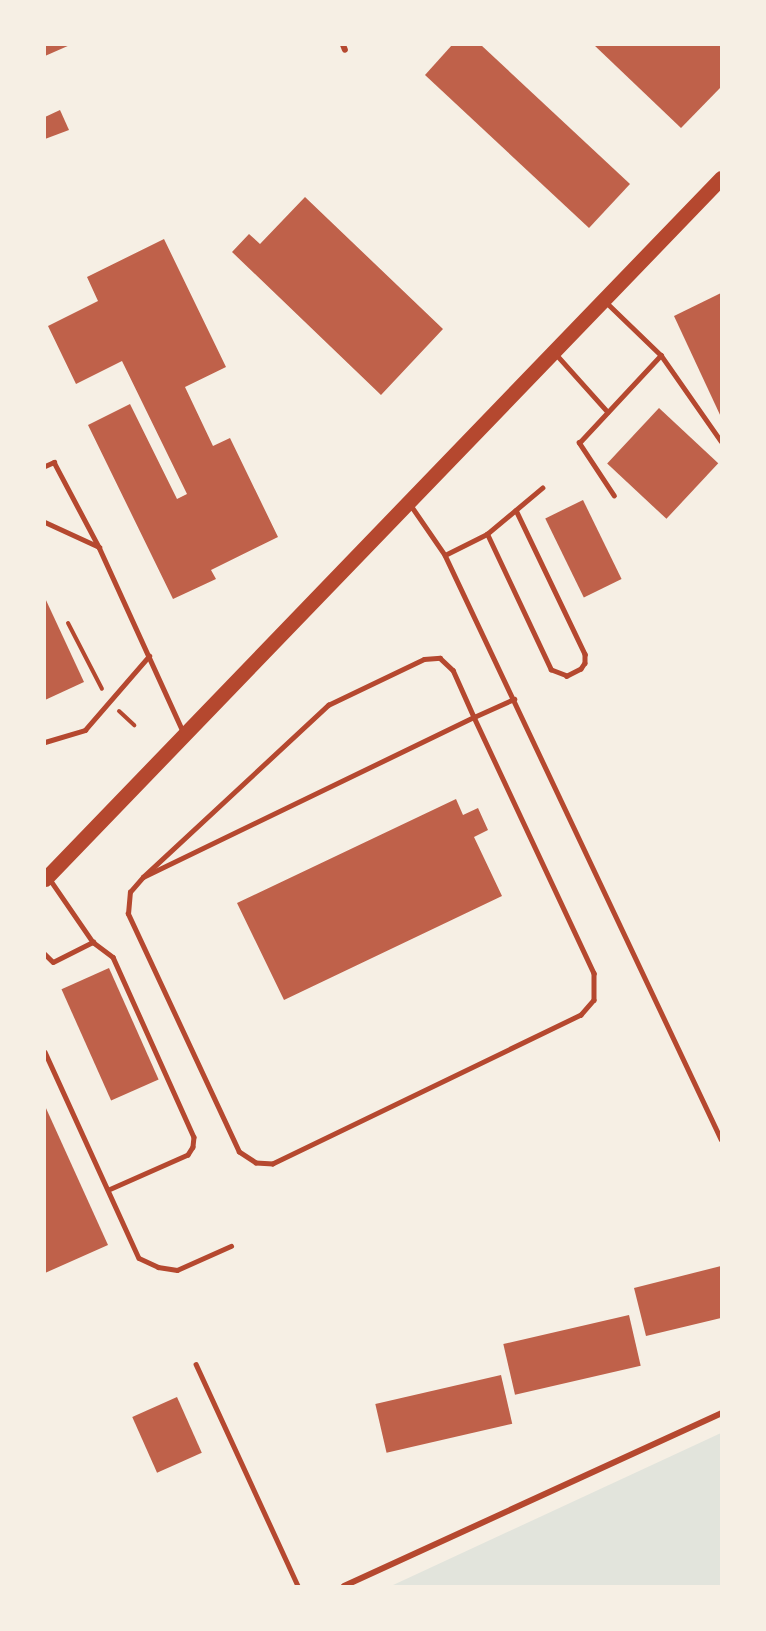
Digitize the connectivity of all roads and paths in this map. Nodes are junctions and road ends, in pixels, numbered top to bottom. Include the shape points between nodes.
1 (721, 178) edge
2 (604, 299) junction
3 (555, 353) junction
4 (661, 355) junction
5 (608, 412) junction
6 (721, 441) edge
7 (45, 466) edge
8 (542, 488) dead end
9 (614, 496) dead end
10 (408, 502) junction
11 (516, 510) junction
12 (45, 522) edge
13 (487, 534) junction
14 (99, 548) junction
15 (445, 555) junction
16 (68, 622) dead end
17 (150, 656) junction
18 (514, 699) junction
19 (109, 702) junction
20 (474, 717) junction
21 (134, 724) dead end
22 (184, 734) junction
23 (45, 742) edge
24 (46, 875) edge
25 (143, 877) junction
26 (93, 942) junction
27 (45, 954) edge
28 (46, 1054) edge
29 (721, 1139) edge
30 (109, 1190) junction
31 (231, 1246) dead end
32 (196, 1364) dead end
33 (721, 1413) edge
34 (298, 1586) edge
35 (344, 1586) edge

1 - 2 main road
2 - 3 main road
2 - 4 lane
3 - 5 lane
3 - 10 main road
4 - 5 lane
4 - 6 lane
5 - 9 lane via 579,443
7 - 14 lane via 54,462
8 - 11 lane
10 - 15 lane
10 - 22 main road
11 - 13 lane
11 - 13 lane via 585,654 581,669 567,676 551,670
12 - 14 lane
13 - 15 lane
14 - 17 lane
15 - 18 lane
16 - 19 path
17 - 19 lane
17 - 22 lane
18 - 20 lane
18 - 29 lane
19 - 21 path
19 - 23 lane via 85,730
20 - 25 lane
20 - 25 lane via 453,670 440,658 424,659 328,705
20 - 25 lane via 594,973 594,1000 582,1015 273,1164 256,1163 239,1152 128,914 130,892
22 - 24 main road
24 - 26 lane
26 - 27 lane via 53,962
26 - 30 lane via 113,957 194,1137 188,1155
28 - 30 lane
30 - 31 lane via 139,1257 158,1267 177,1270
32 - 34 lane
33 - 35 street

